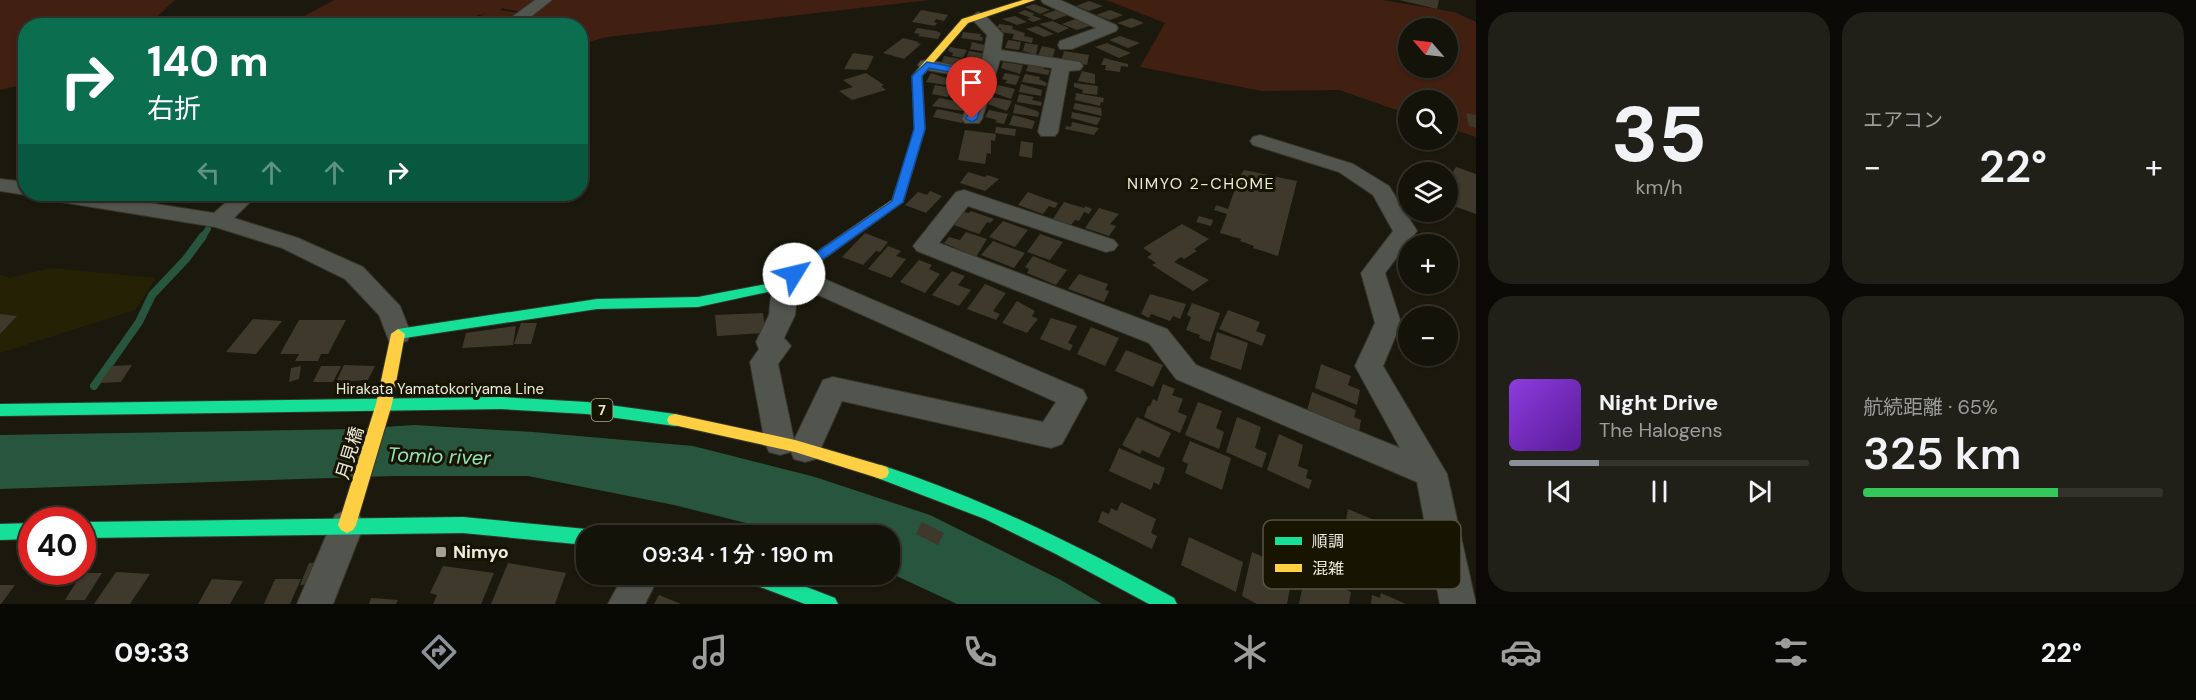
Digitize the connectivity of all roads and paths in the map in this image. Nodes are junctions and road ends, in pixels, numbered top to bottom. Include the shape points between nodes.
1 (545, 0) edge
2 (1031, 0) edge
3 (1048, 0) edge
4 (978, 17) junction
5 (519, 18) edge
6 (1066, 45) dead end
7 (992, 54) junction
8 (927, 65) junction
9 (987, 76) junction
10 (972, 119) dead end
11 (1048, 132) dead end
12 (1260, 141) dead end
13 (0, 185) edge
14 (18, 188) edge
15 (98, 201) edge
16 (239, 201) edge
17 (219, 221) junction
18 (1106, 245) dead end
19 (785, 280) junction
20 (398, 334) junction
21 (0, 410) edge
22 (382, 410) junction
23 (792, 446) junction
24 (1431, 474) junction
25 (351, 514) junction
26 (1441, 520) edge
27 (96, 529) edge
28 (18, 531) edge
29 (0, 532) edge
30 (576, 536) edge
31 (637, 585) edge
32 (778, 585) edge
33 (1455, 589) edge
34 (315, 604) edge
35 (626, 604) edge
36 (828, 604) edge
37 (1167, 604) edge
38 (1458, 604) edge

1 - 5 street
2 - 4 main road
3 - 6 street via 1110,28
4 - 7 street via 995,34
4 - 8 main road via 965,21
7 - 9 street
7 - 11 street via 1068,65
8 - 9 street
8 - 19 main road via 917,76 920,129 897,202
9 - 10 street
12 - 24 street via 1346,168 1382,191 1405,231 1373,273 1388,323 1369,366
13 - 14 street
15 - 17 street
16 - 17 street
17 - 20 street via 290,243 354,273 391,312
18 - 24 street via 964,197 925,246 1158,336 1185,372
19 - 20 main road via 698,302 597,303
19 - 23 street via 782,315 769,342 777,346 764,362
19 - 23 street via 1073,398 1052,436 833,388
20 - 22 main road, 月見橋
21 - 22 main road, Hirakata Yamatokoriyama Line / 7
22 - 23 main road, Hirakata Yamatokoriyama Line / 7 via 487,403 583,407 684,420
22 - 25 main road, 月見橋
23 - 37 main road, Hirakata Yamatokoriyama Line / 7 via 881,471 995,515
24 - 26 street
25 - 27 main road
25 - 30 main road
25 - 34 street
28 - 29 main road
31 - 35 street
32 - 36 main road
33 - 38 street

